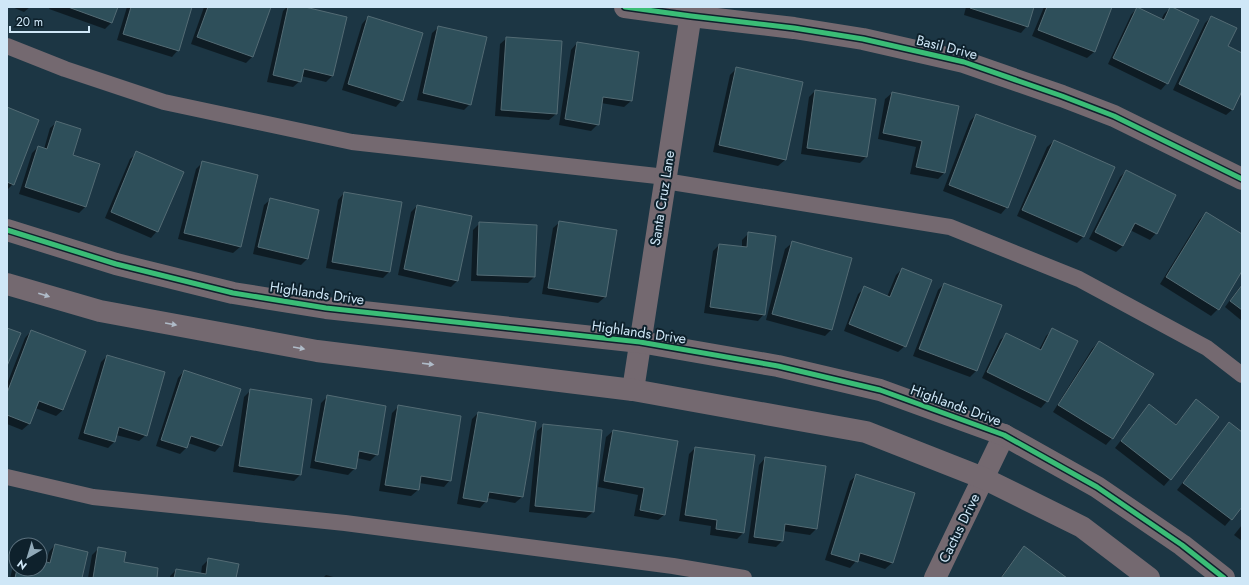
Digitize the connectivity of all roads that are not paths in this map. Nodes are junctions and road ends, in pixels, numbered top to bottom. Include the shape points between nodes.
1 (625, 7) edge
2 (691, 11) edge
3 (7, 46) edge
4 (665, 179) junction
5 (1242, 179) edge
6 (7, 230) edge
7 (7, 284) edge
8 (640, 342) junction
9 (1242, 375) edge
10 (633, 390) junction
11 (1004, 435) junction
12 (7, 477) edge
13 (983, 478) junction
14 (744, 578) edge
15 (935, 578) edge
16 (1149, 578) edge
17 (1224, 578) edge

1 - 2 street, Basil Drive
2 - 4 street, Santa Cruz Lane
2 - 5 street, Basil Drive via 863,39 964,62 1114,116
3 - 4 lane via 164,102 352,142
4 - 8 street, Santa Cruz Lane
4 - 9 lane via 950,227 1079,279 1207,348
6 - 8 street, Highlands Drive via 116,264 233,293 326,308
7 -> 10 street via 100,312 317,351
8 - 10 street, Santa Cruz Lane
8 - 11 street, Highlands Drive via 778,366 880,390
10 - 13 street via 866,432
11 - 13 street, Cactus Drive
11 - 17 street, Highlands Drive via 1097,487 1182,545
12 - 14 lane via 93,497 345,523 665,565
13 - 15 street, Cactus Drive
13 - 16 street via 1082,527

